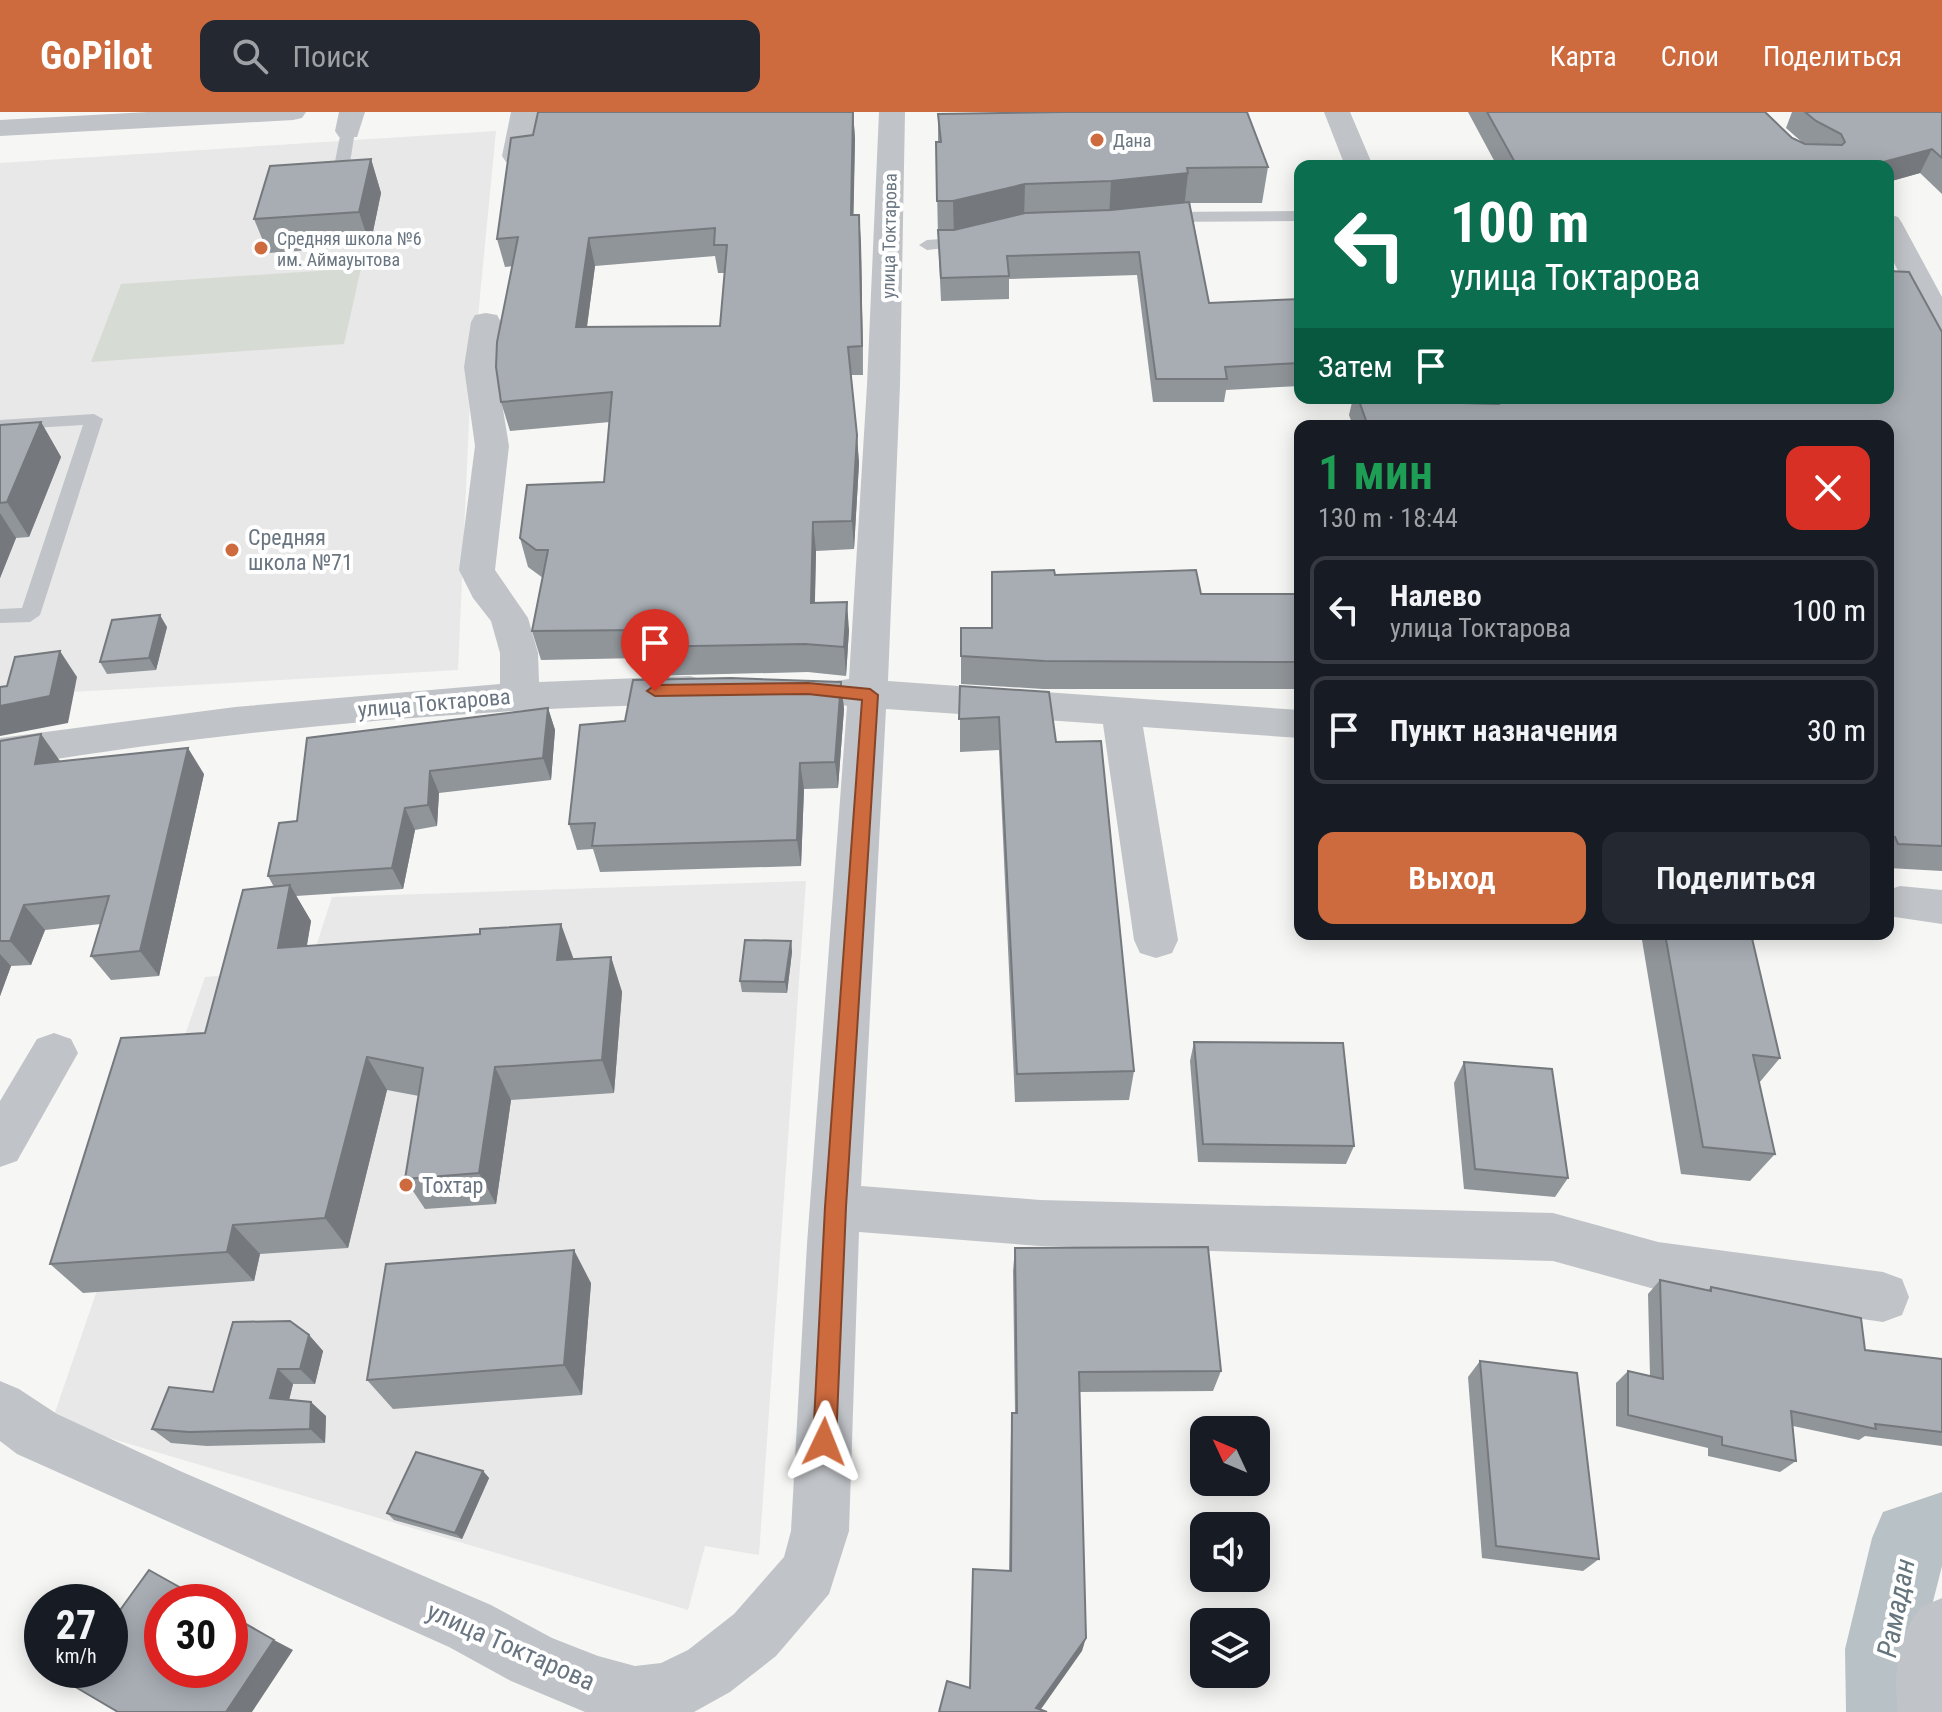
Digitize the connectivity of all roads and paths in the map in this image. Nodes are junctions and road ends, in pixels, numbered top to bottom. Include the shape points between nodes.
1 (293, 112) edge
2 (524, 112) edge
3 (892, 112) edge
4 (1337, 112) edge
5 (350, 122) edge
6 (0, 128) edge
7 (516, 156) edge
8 (1357, 160) edge
9 (339, 182) edge
10 (1294, 216) edge
11 (1150, 219) edge
12 (982, 238) edge
13 (1894, 239) edge
14 (889, 244) junction
15 (927, 245) joint
16 (486, 322) dead end
17 (1942, 326) edge
18 (0, 425) edge
19 (0, 616) edge
20 (808, 689) edge
21 (732, 690) edge
22 (870, 695) junction
23 (520, 696) junction
24 (1121, 712) junction
25 (1294, 724) edge
26 (0, 753) edge
27 (1156, 940) dead end
28 (54, 1053) dead end
29 (0, 1145) edge
30 (835, 1207) junction
31 (1883, 1297) dead end
32 (0, 1408) edge
33 (1942, 1628) edge
34 (1929, 1712) edge

1 - 6 street
2 - 7 street
3 - 14 street, улица Токтарова
4 - 8 street
5 - 9 lane
10 - 11 lane
12 - 15 lane
13 - 17 street
14 - 15 street
14 - 22 street, улица Токтарова
16 - 23 street via 480,367 492,446 477,570 509,618 519,653
18 - 19 lane via 94,419 30,615
20 - 22 street
21 - 23 street, улица Токтарова
22 - 24 street
22 - 30 street, улица Токтарова
23 - 26 street, улица Токтарова via 246,720
24 - 25 street
24 - 27 street
28 - 29 street
30 - 31 street via 1040,1223 1553,1237 1658,1266
30 - 32 street, улица Токтарова via 820,1531 808,1573 755,1635 709,1671 667,1693 635,1697 532,1660 470,1626 51,1440
33 - 34 street via 1933,1638 1924,1675

